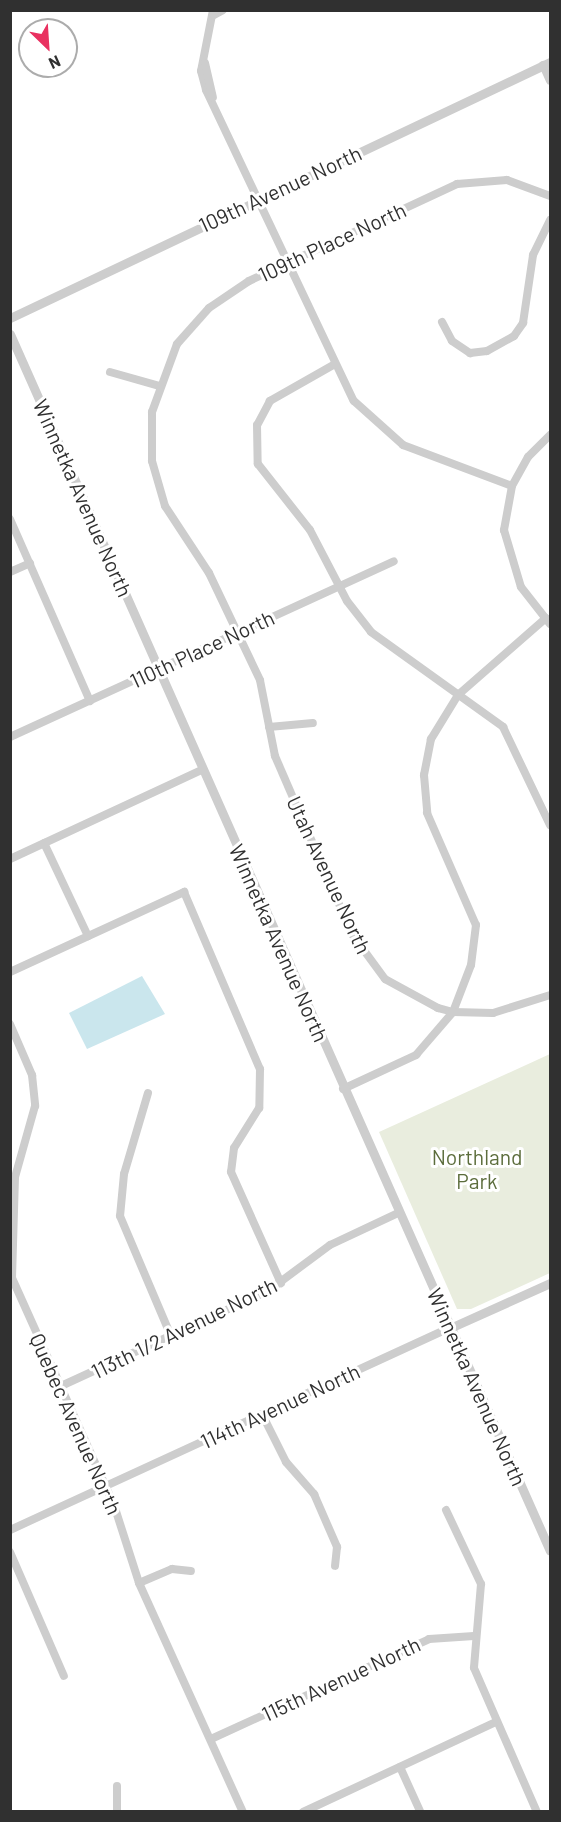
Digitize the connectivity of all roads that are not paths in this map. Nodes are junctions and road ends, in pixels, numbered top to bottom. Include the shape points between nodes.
1 (223, 10) edge
2 (214, 13) edge
3 (547, 64) edge
4 (550, 81) edge
5 (550, 196) edge
6 (258, 199) junction
7 (550, 220) edge
8 (288, 263) junction
9 (10, 318) edge
10 (442, 322) dead end
11 (10, 334) edge
12 (335, 364) junction
13 (110, 372) dead end
14 (159, 386) junction
15 (550, 435) edge
16 (512, 486) junction
17 (10, 519) edge
18 (394, 561) dead end
19 (30, 563) junction
20 (10, 572) edge
21 (340, 586) junction
22 (548, 621) edge
23 (238, 633) junction
24 (159, 670) junction
25 (458, 695) junction
26 (90, 701) junction
27 (313, 723) dead end
28 (269, 727) junction
29 (10, 737) edge
30 (202, 770) junction
31 (550, 825) edge
32 (45, 843) junction
33 (10, 859) edge
34 (88, 936) junction
35 (10, 972) edge
36 (550, 994) edge
37 (453, 1012) junction
38 (10, 1024) edge
39 (343, 1089) junction
40 (148, 1093) dead end
41 (14, 1165) edge
42 (398, 1213) junction
43 (11, 1245) edge
44 (281, 1283) junction
45 (550, 1283) edge
46 (450, 1328) junction
47 (171, 1336) junction
48 (61, 1386) junction
49 (262, 1414) junction
50 (105, 1486) junction
51 (446, 1510) dead end
52 (10, 1530) edge
53 (550, 1551) edge
54 (10, 1552) edge
55 (335, 1566) dead end
56 (191, 1571) dead end
57 (139, 1583) junction
58 (474, 1636) junction
59 (64, 1676) dead end
60 (496, 1722) junction
61 (211, 1739) junction
62 (400, 1767) junction
63 (117, 1786) dead end
64 (420, 1811) edge
65 (117, 1812) edge
66 (243, 1812) edge
67 (303, 1812) edge
68 (537, 1812) edge

1 - 2 street
2 - 6 street via 205,63 213,97
3 - 4 street
3 - 6 street, 109th Avenue North
5 - 8 street, 109th Place North via 507,180 457,184
6 - 8 street
6 - 9 street, 109th Avenue North
7 - 10 street via 533,255 524,323 514,336 488,351 470,353 452,341
8 - 12 street
8 - 14 street, 109th Place North via 208,308 177,344
11 - 24 street, Winnetka Avenue North
12 - 16 street via 354,400 384,433 423,454
12 - 21 street via 279,392 262,413 255,438 263,474 310,530
13 - 14 street
14 - 23 street, Utah Avenue North via 150,436 157,484 176,528 209,573
15 - 16 street via 528,456
16 - 22 street via 506,510 507,550 521,587
17 - 19 street
18 - 21 street, 110th Place North
19 - 20 street
19 - 26 street
21 - 23 street, 110th Place North
21 - 25 street via 371,632
22 - 25 street
23 - 24 street, 110th Place North
23 - 28 street, Utah Avenue North via 266,696
24 - 26 street, 110th Place North
24 - 30 street, Winnetka Avenue North
25 - 31 street via 513,740
25 - 37 street via 431,739 424,775 432,831 476,925 471,965
26 - 29 street, 110th Place North
27 - 28 street
28 - 37 street, Utah Avenue North via 281,772 363,952 408,996
30 - 32 street
30 - 39 street, Winnetka Avenue North
32 - 33 street
32 - 34 street
34 - 35 street
34 - 44 street via 184,892 260,1069 259,1108 234,1148 231,1172
36 - 37 street, Utah Avenue North via 493,1013
37 - 39 street via 416,1055
38 - 41 street, Quebec Avenue North via 35,1090 33,1121
39 - 42 street, Winnetka Avenue North
40 - 47 street via 124,1174 120,1216
41 - 43 street, Quebec Avenue North
42 - 44 street, 113th 1/2 Avenue North via 330,1245
42 - 46 street, Winnetka Avenue North
43 - 48 street, Quebec Avenue North via 14,1286
44 - 47 street, 113th 1/2 Avenue North
45 - 46 street, 114th Avenue North
46 - 49 street, 114th Avenue North
46 - 53 street, Winnetka Avenue North
47 - 48 street, 113th 1/2 Avenue North
48 - 50 street, Quebec Avenue North
49 - 50 street, 114th Avenue North
49 - 55 street via 286,1462 314,1494 337,1547
50 - 52 street, 114th Avenue North
50 - 57 street, Quebec Avenue North
51 - 58 street via 481,1584 482,1612
54 - 59 street
56 - 57 street via 172,1569
57 - 61 street, Quebec Avenue North
58 - 60 street via 474,1668
58 - 61 street, 115th Avenue North via 429,1639
60 - 62 street
60 - 68 street
61 - 66 street, Quebec Avenue North
62 - 64 street
62 - 67 street
63 - 65 street

